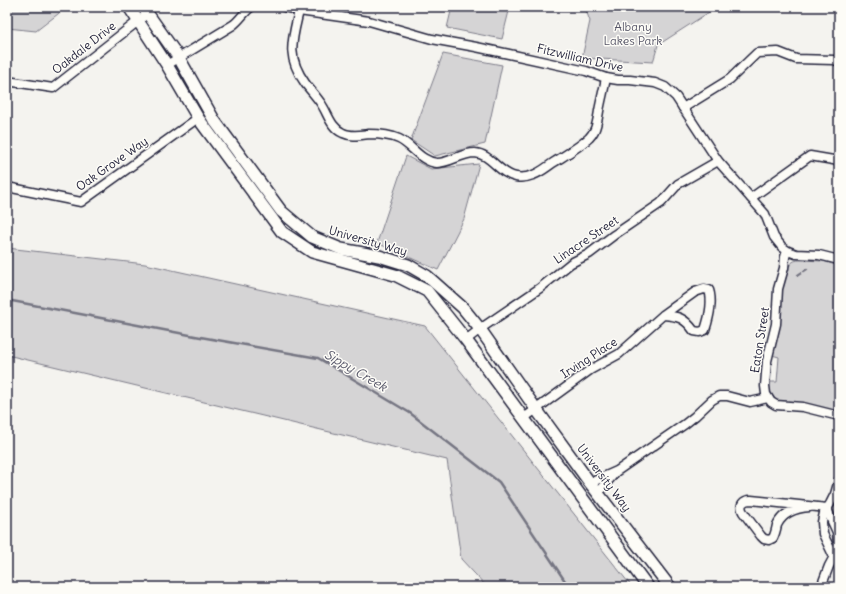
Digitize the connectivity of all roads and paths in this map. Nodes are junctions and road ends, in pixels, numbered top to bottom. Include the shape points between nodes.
1 (129, 7) edge
2 (251, 7) edge
3 (284, 7) edge
4 (145, 10) edge
5 (299, 11) junction
6 (139, 21) junction
7 (179, 58) junction
8 (839, 62) edge
9 (168, 65) junction
10 (606, 78) junction
11 (7, 81) edge
12 (683, 108) junction
13 (198, 118) junction
14 (718, 161) junction
15 (839, 161) edge
16 (7, 187) edge
17 (751, 198) junction
18 (790, 252) junction
19 (839, 260) edge
20 (663, 315) junction
21 (480, 329) junction
22 (466, 340) junction
23 (767, 395) junction
24 (536, 409) junction
25 (839, 416) edge
26 (524, 418) junction
27 (618, 471) junction
28 (839, 480) edge
29 (590, 483) junction
30 (598, 493) junction
31 (582, 497) junction
32 (810, 507) junction
33 (828, 508) junction
34 (836, 558) edge
35 (648, 587) edge
36 (670, 587) edge
37 (821, 587) edge

1 - 6 street, University Way
2 - 7 street via 233,25
3 - 5 street, Fitzwilliam Drive
4 - 6 street, Oakdale Drive
4 - 7 street, University Way
5 - 10 street, Fitzwilliam Drive via 369,21 432,39 516,55
5 - 10 street via 292,44 293,61 337,130 354,136 391,136 435,163 464,154 481,154 508,174 516,177 535,175 580,145 594,132
6 - 9 street, University Way
6 - 11 street, Oakdale Drive via 53,88
7 - 9 street
7 - 21 street, University Way via 214,120 281,211 312,237 341,249 379,256 408,265 427,276 463,308
8 - 12 street via 796,59 778,52 757,53 730,79
9 - 13 street, University Way
10 - 12 street, Fitzwilliam Drive via 655,83 665,87
12 - 14 street, Fitzwilliam Drive
13 - 16 street, Oak Grove Way via 81,202
13 - 22 street, University Way via 282,232 312,252 395,275 427,291
14 - 17 street, Fitzwilliam Drive
14 - 21 street, Linacre Street via 678,184 661,203 589,254 571,263 540,288
15 - 17 street via 810,156
17 - 18 street, Fitzwilliam Drive via 765,214 776,240
18 - 19 street
18 - 23 street, Eaton Street via 780,278 776,324 767,360
20 - 20 street, Irving Place via 695,292 709,290 711,296 705,330 694,331 684,319
20 - 24 street, Irving Place via 619,354 590,370
21 - 22 street, Linacre Street
21 - 24 street, University Way
22 - 26 street, University Way
23 - 25 street via 776,405
23 - 27 street via 742,400 716,397 685,424
24 - 26 street, Irving Place
24 - 29 street, University Way
26 - 31 street, University Way
27 - 29 street
27 - 30 street
28 - 33 street
29 - 30 street, University Way
29 - 31 street
30 - 31 street
30 - 36 street, University Way
31 - 35 street, University Way
32 - 32 street via 786,514 778,523 773,538 769,540 761,536 741,508 746,500
32 - 33 street
33 - 34 street via 838,536
33 - 34 street via 822,517 822,530
34 - 37 street via 827,571

